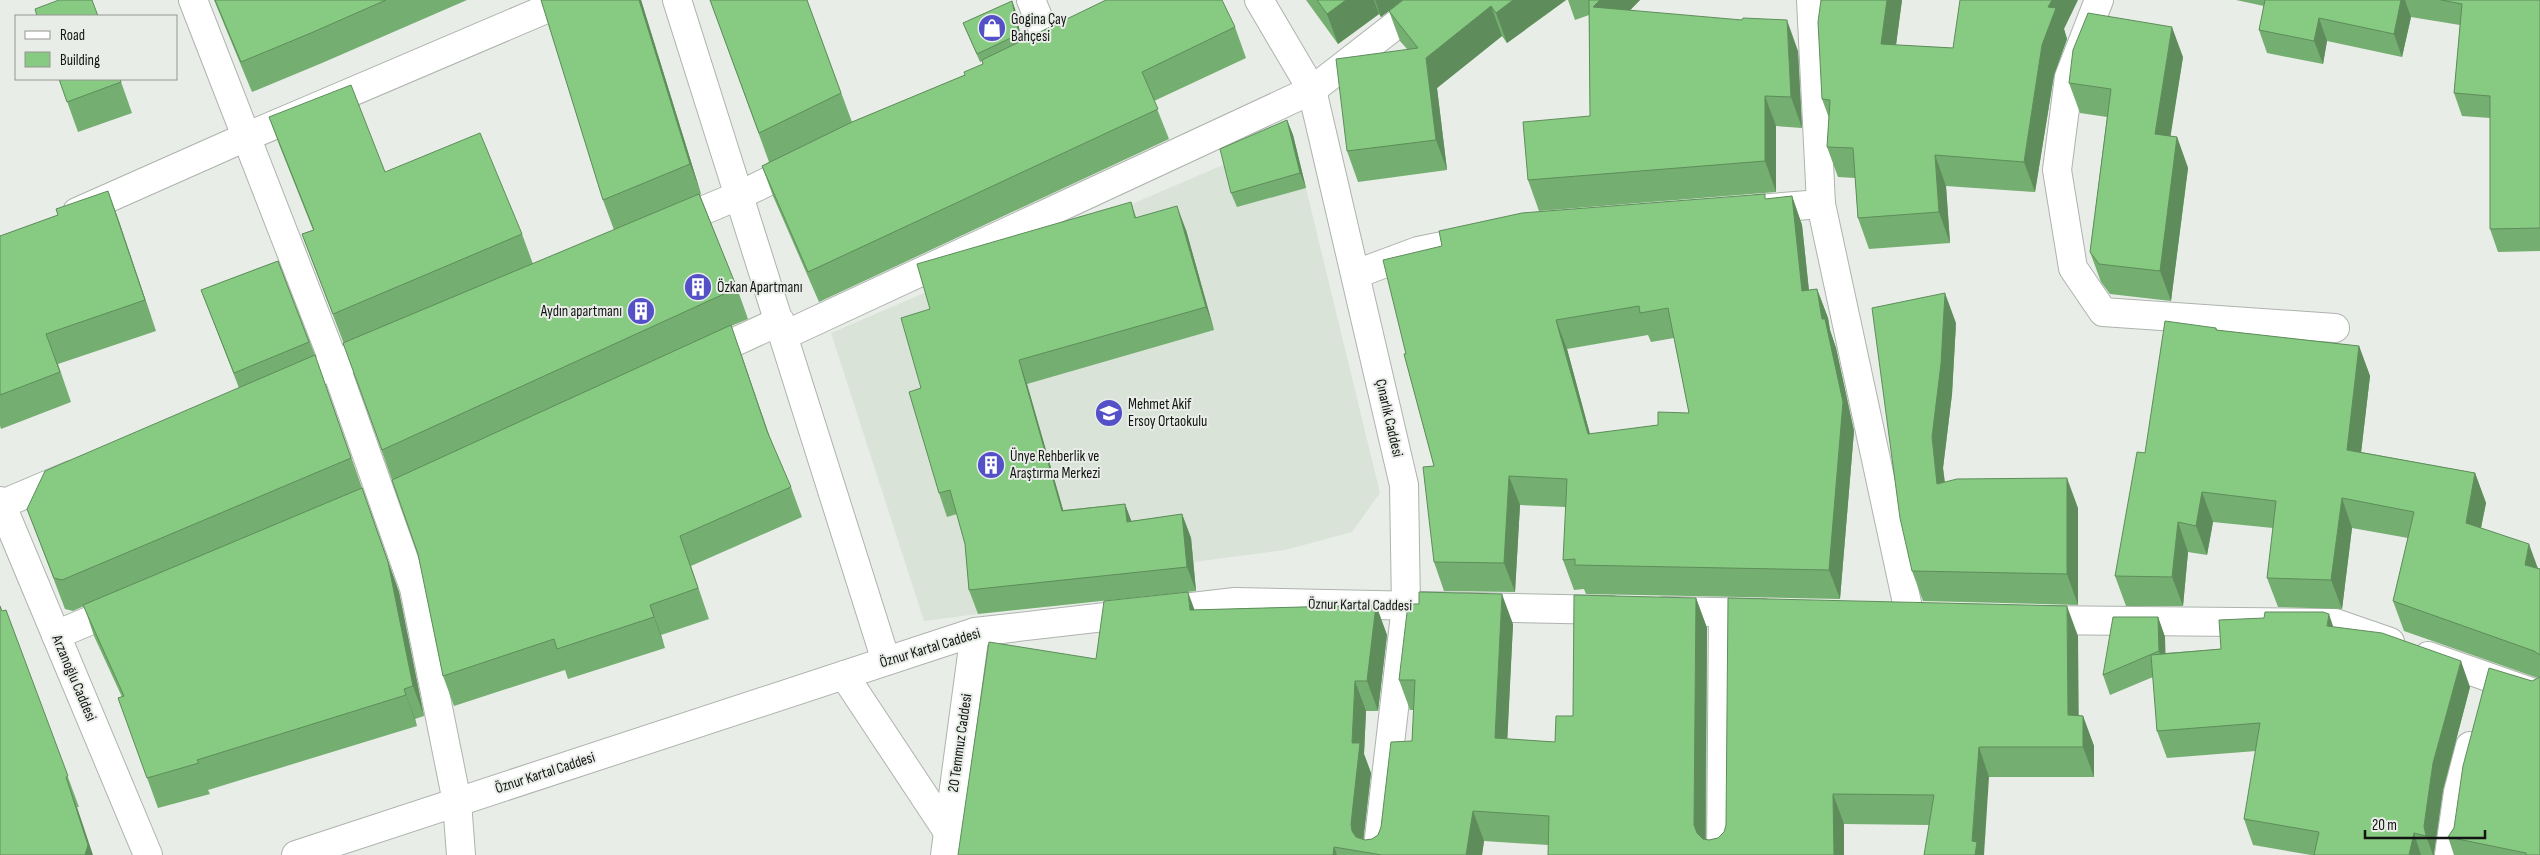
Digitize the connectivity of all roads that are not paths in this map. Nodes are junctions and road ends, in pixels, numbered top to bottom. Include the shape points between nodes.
1 (193, 0) edge
2 (567, 0) edge
3 (677, 0) edge
4 (1032, 0) edge
5 (1259, 0) edge
6 (1428, 0) edge
7 (1811, 0) edge
8 (2098, 0) edge
9 (1076, 33) edge
10 (1050, 46) junction
11 (1023, 58) edge
12 (1312, 90) junction
13 (246, 137) junction
14 (820, 157) edge
15 (740, 195) junction
16 (1821, 204) junction
17 (1733, 210) edge
18 (55, 221) edge
19 (648, 234) edge
20 (1493, 235) edge
21 (1356, 274) junction
22 (783, 328) junction
23 (2335, 328) dead end
24 (409, 334) edge
25 (335, 365) junction
26 (683, 366) edge
27 (263, 395) edge
28 (92, 467) edge
29 (410, 490) edge
30 (383, 500) junction
31 (0, 504) edge
32 (354, 508) edge
33 (146, 597) edge
34 (1406, 606) junction
35 (1723, 612) junction
36 (1792, 614) edge
37 (1880, 616) edge
38 (1910, 617) junction
39 (1939, 618) edge
40 (2006, 619) edge
41 (975, 632) junction
42 (56, 635) junction
43 (886, 661) junction
44 (844, 675) junction
45 (2489, 677) junction
46 (2540, 695) edge
47 (457, 802) junction
48 (946, 844) edge
49 (148, 855) edge
50 (296, 855) edge
51 (461, 855) edge
52 (1377, 855) edge
53 (1721, 855) edge
54 (2449, 855) edge

1 - 13 street
2 - 13 street
3 - 15 street
4 - 10 street
5 - 12 street, Çınarlık Caddesi
6 - 12 street
7 - 16 street
8 - 23 street via 2069,77 2057,170 2074,268 2103,312
9 - 10 street
10 - 11 street
12 - 21 street, Çınarlık Caddesi
12 - 22 street
13 - 18 street
13 - 25 street
14 - 15 street
15 - 19 street
15 - 22 street
16 - 17 street
16 - 38 street
20 - 21 street via 1418,251
21 - 34 street, Çınarlık Caddesi via 1404,485
22 - 26 street
22 - 43 street
24 - 25 street
25 - 27 street
25 - 30 street
28 - 31 street
29 - 30 street
30 - 32 street
30 - 47 street via 414,588
31 - 42 street, Arzanoğlu Caddesi
33 - 42 street
34 - 35 street, Öznur Kartal Caddesi
34 - 41 street, Öznur Kartal Caddesi via 1235,602
34 - 52 street, Çınarlık Caddesi
35 - 36 street, Öznur Kartal Caddesi
35 - 53 street
37 - 38 street
38 - 39 street
40 - 45 street via 2335,623
41 - 43 street, Öznur Kartal Caddesi
41 - 48 street, 20 Temmuz Caddesi
42 - 49 street, Arzanoğlu Caddesi
43 - 44 street, Öznur Kartal Caddesi
44 - 47 street, Öznur Kartal Caddesi
44 - 48 street
45 - 46 street
45 - 54 street via 2458,792
47 - 50 street, Öznur Kartal Caddesi
47 - 51 street

